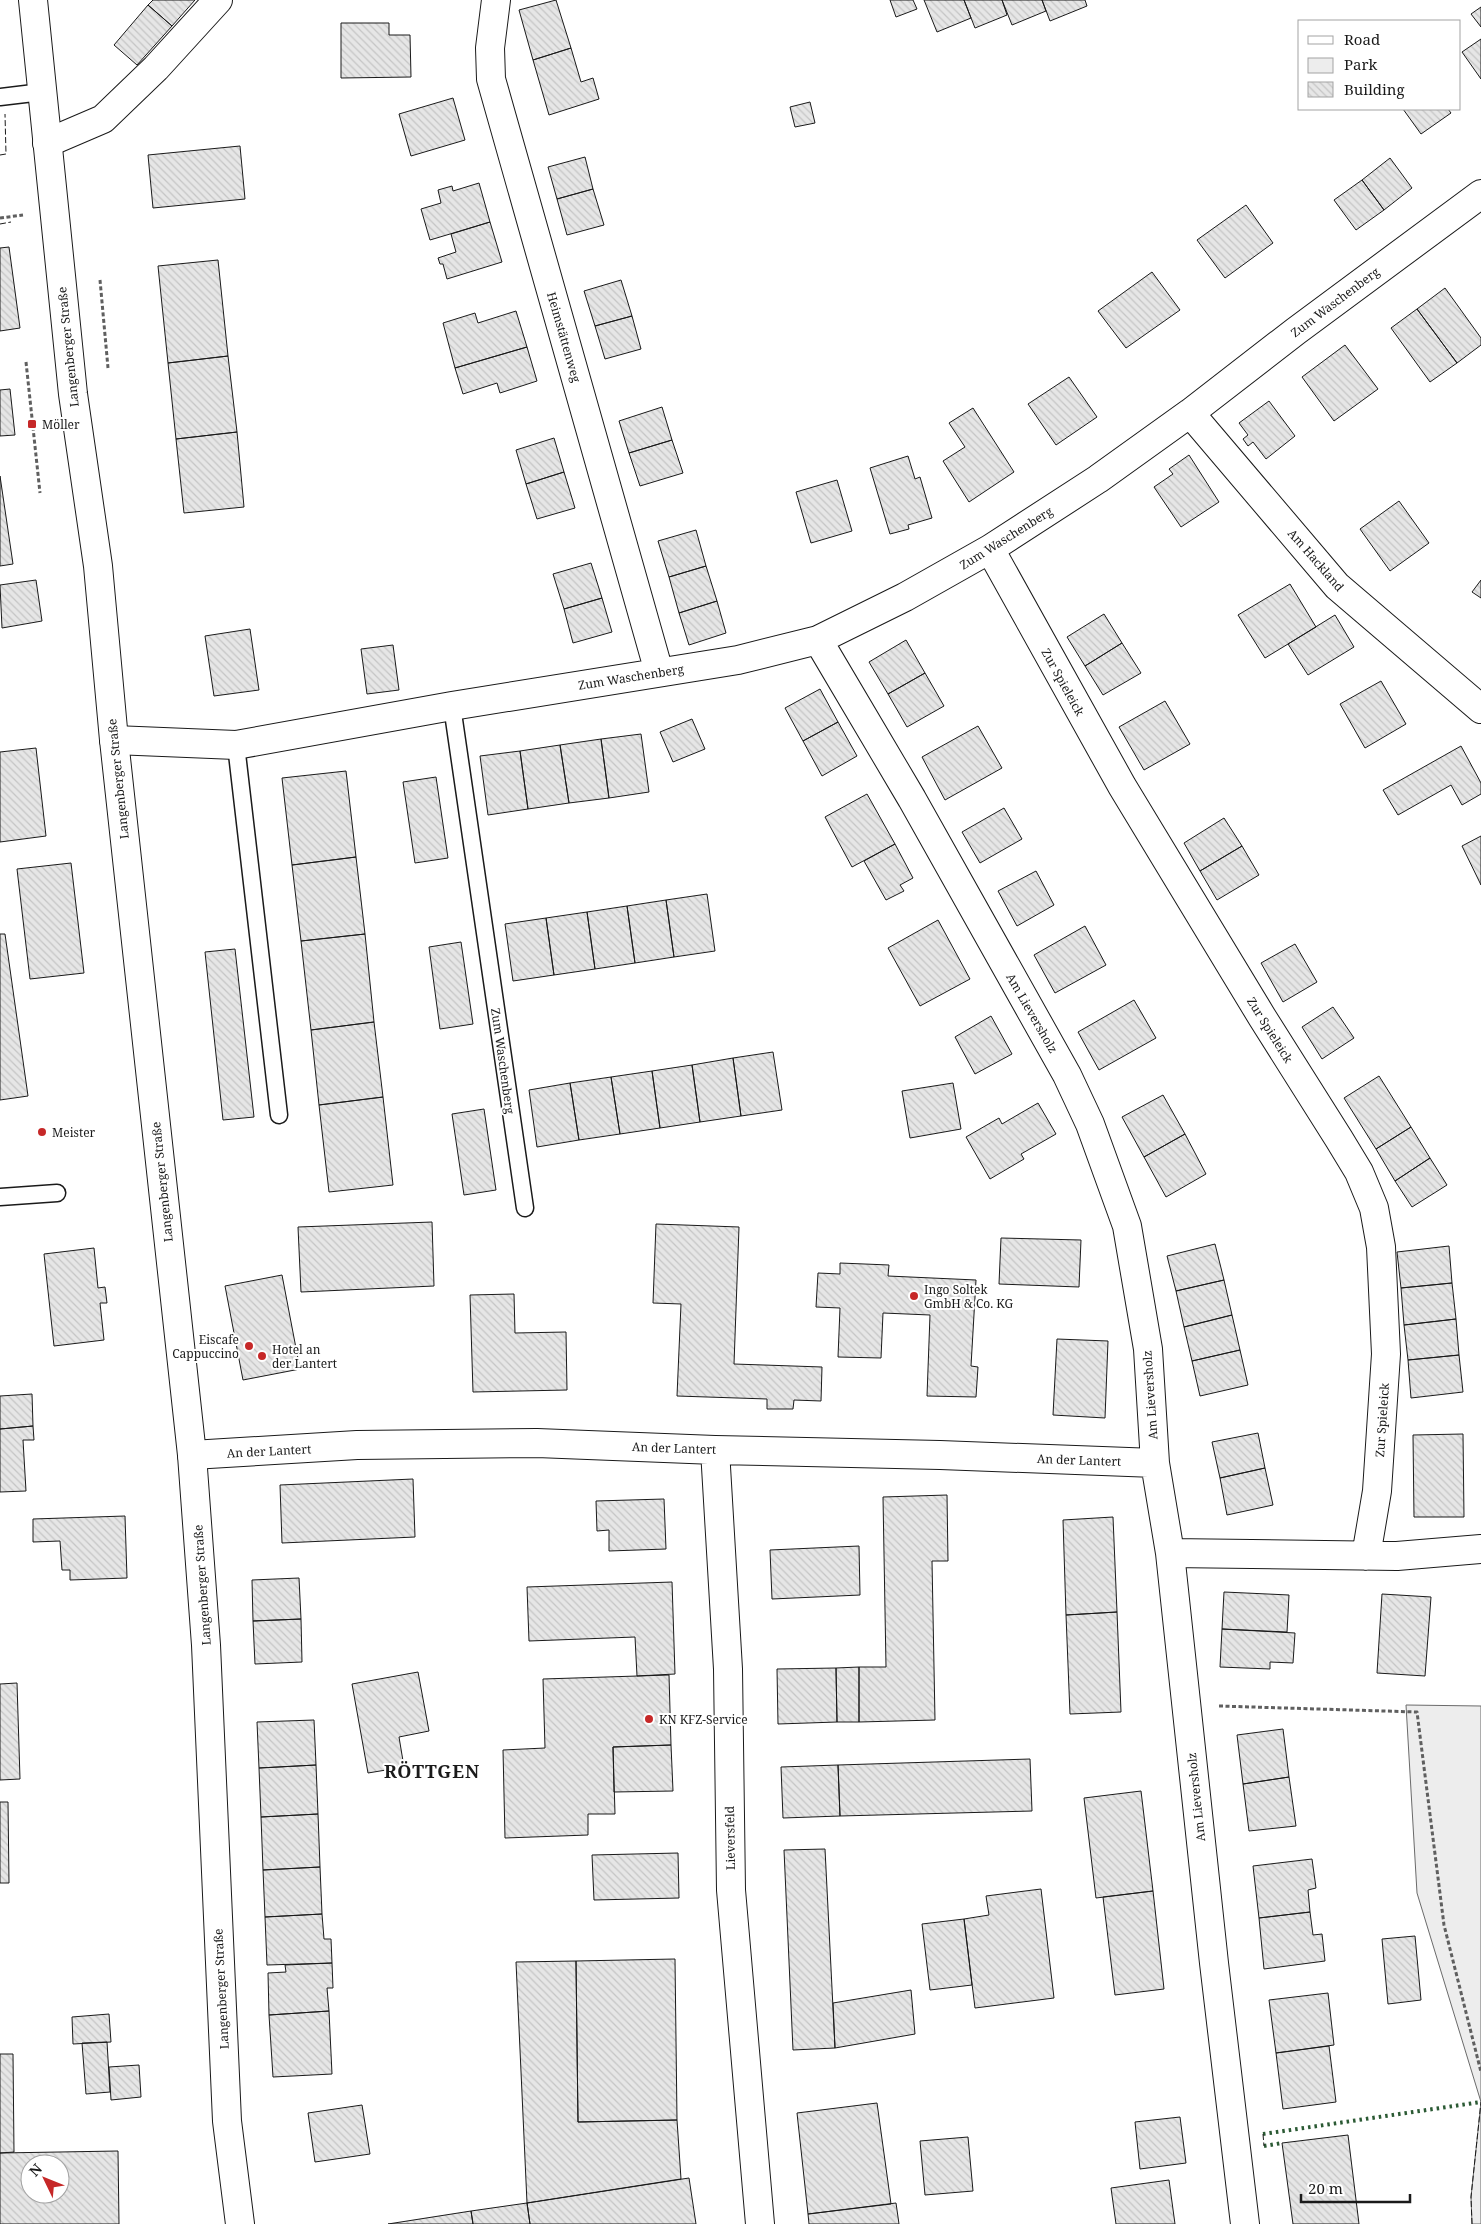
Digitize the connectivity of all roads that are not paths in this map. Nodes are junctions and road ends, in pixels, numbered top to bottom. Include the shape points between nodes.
1 (33, 0) edge
2 (218, 0) edge
3 (496, 0) edge
4 (42, 92) junction
5 (0, 97) edge
6 (47, 143) junction
7 (1481, 194) edge
8 (1190, 414) junction
9 (990, 549) junction
10 (818, 640) junction
11 (659, 672) junction
12 (452, 706) junction
13 (1481, 709) edge
14 (114, 740) junction
15 (236, 745) junction
16 (279, 1115) dead end
17 (57, 1193) dead end
18 (0, 1197) edge
19 (525, 1208) dead end
20 (715, 1450) junction
21 (192, 1455) junction
22 (1155, 1463) junction
23 (1481, 1549) edge
24 (1170, 1553) junction
25 (1366, 1556) junction
26 (240, 2224) edge
27 (760, 2224) edge
28 (1245, 2224) edge

1 - 4 street, Langenberger Straße
2 - 6 street via 156,68 103,119
3 - 11 street, Heimstättenweg via 490,48 491,79
4 - 5 lane
4 - 6 street, Langenberger Straße
6 - 14 street, Langenberger Straße via 73,394 98,566
7 - 8 street, Zum Waschenberg
8 - 9 street, Zum Waschenberg
8 - 13 street, Am Hackland via 1338,586
9 - 10 street, Zum Waschenberg via 906,597
9 - 25 street, Zur Spieleick via 1122,786 1359,1172 1374,1208 1381,1247 1386,1354 1377,1491
10 - 11 street, Zum Waschenberg via 738,660
10 - 22 street, Am Lieversholz via 1063,1067 1090,1124 1127,1226 1148,1349
11 - 12 street, Zum Waschenberg
12 - 15 street, Zum Waschenberg
12 - 19 lane, Zum Waschenberg
14 - 15 street, Zum Waschenberg
14 - 21 street, Langenberger Straße
15 - 16 lane
17 - 18 lane
20 - 21 street, An der Lantert via 537,1443 357,1445
20 - 22 street, An der Lantert
20 - 27 street, Lieversfeld via 728,1670 731,1890
21 - 26 street, Langenberger Straße via 206,1645 227,2121
22 - 24 street, Am Lieversholz
23 - 25 street
24 - 25 street
24 - 28 street, Am Lieversholz

